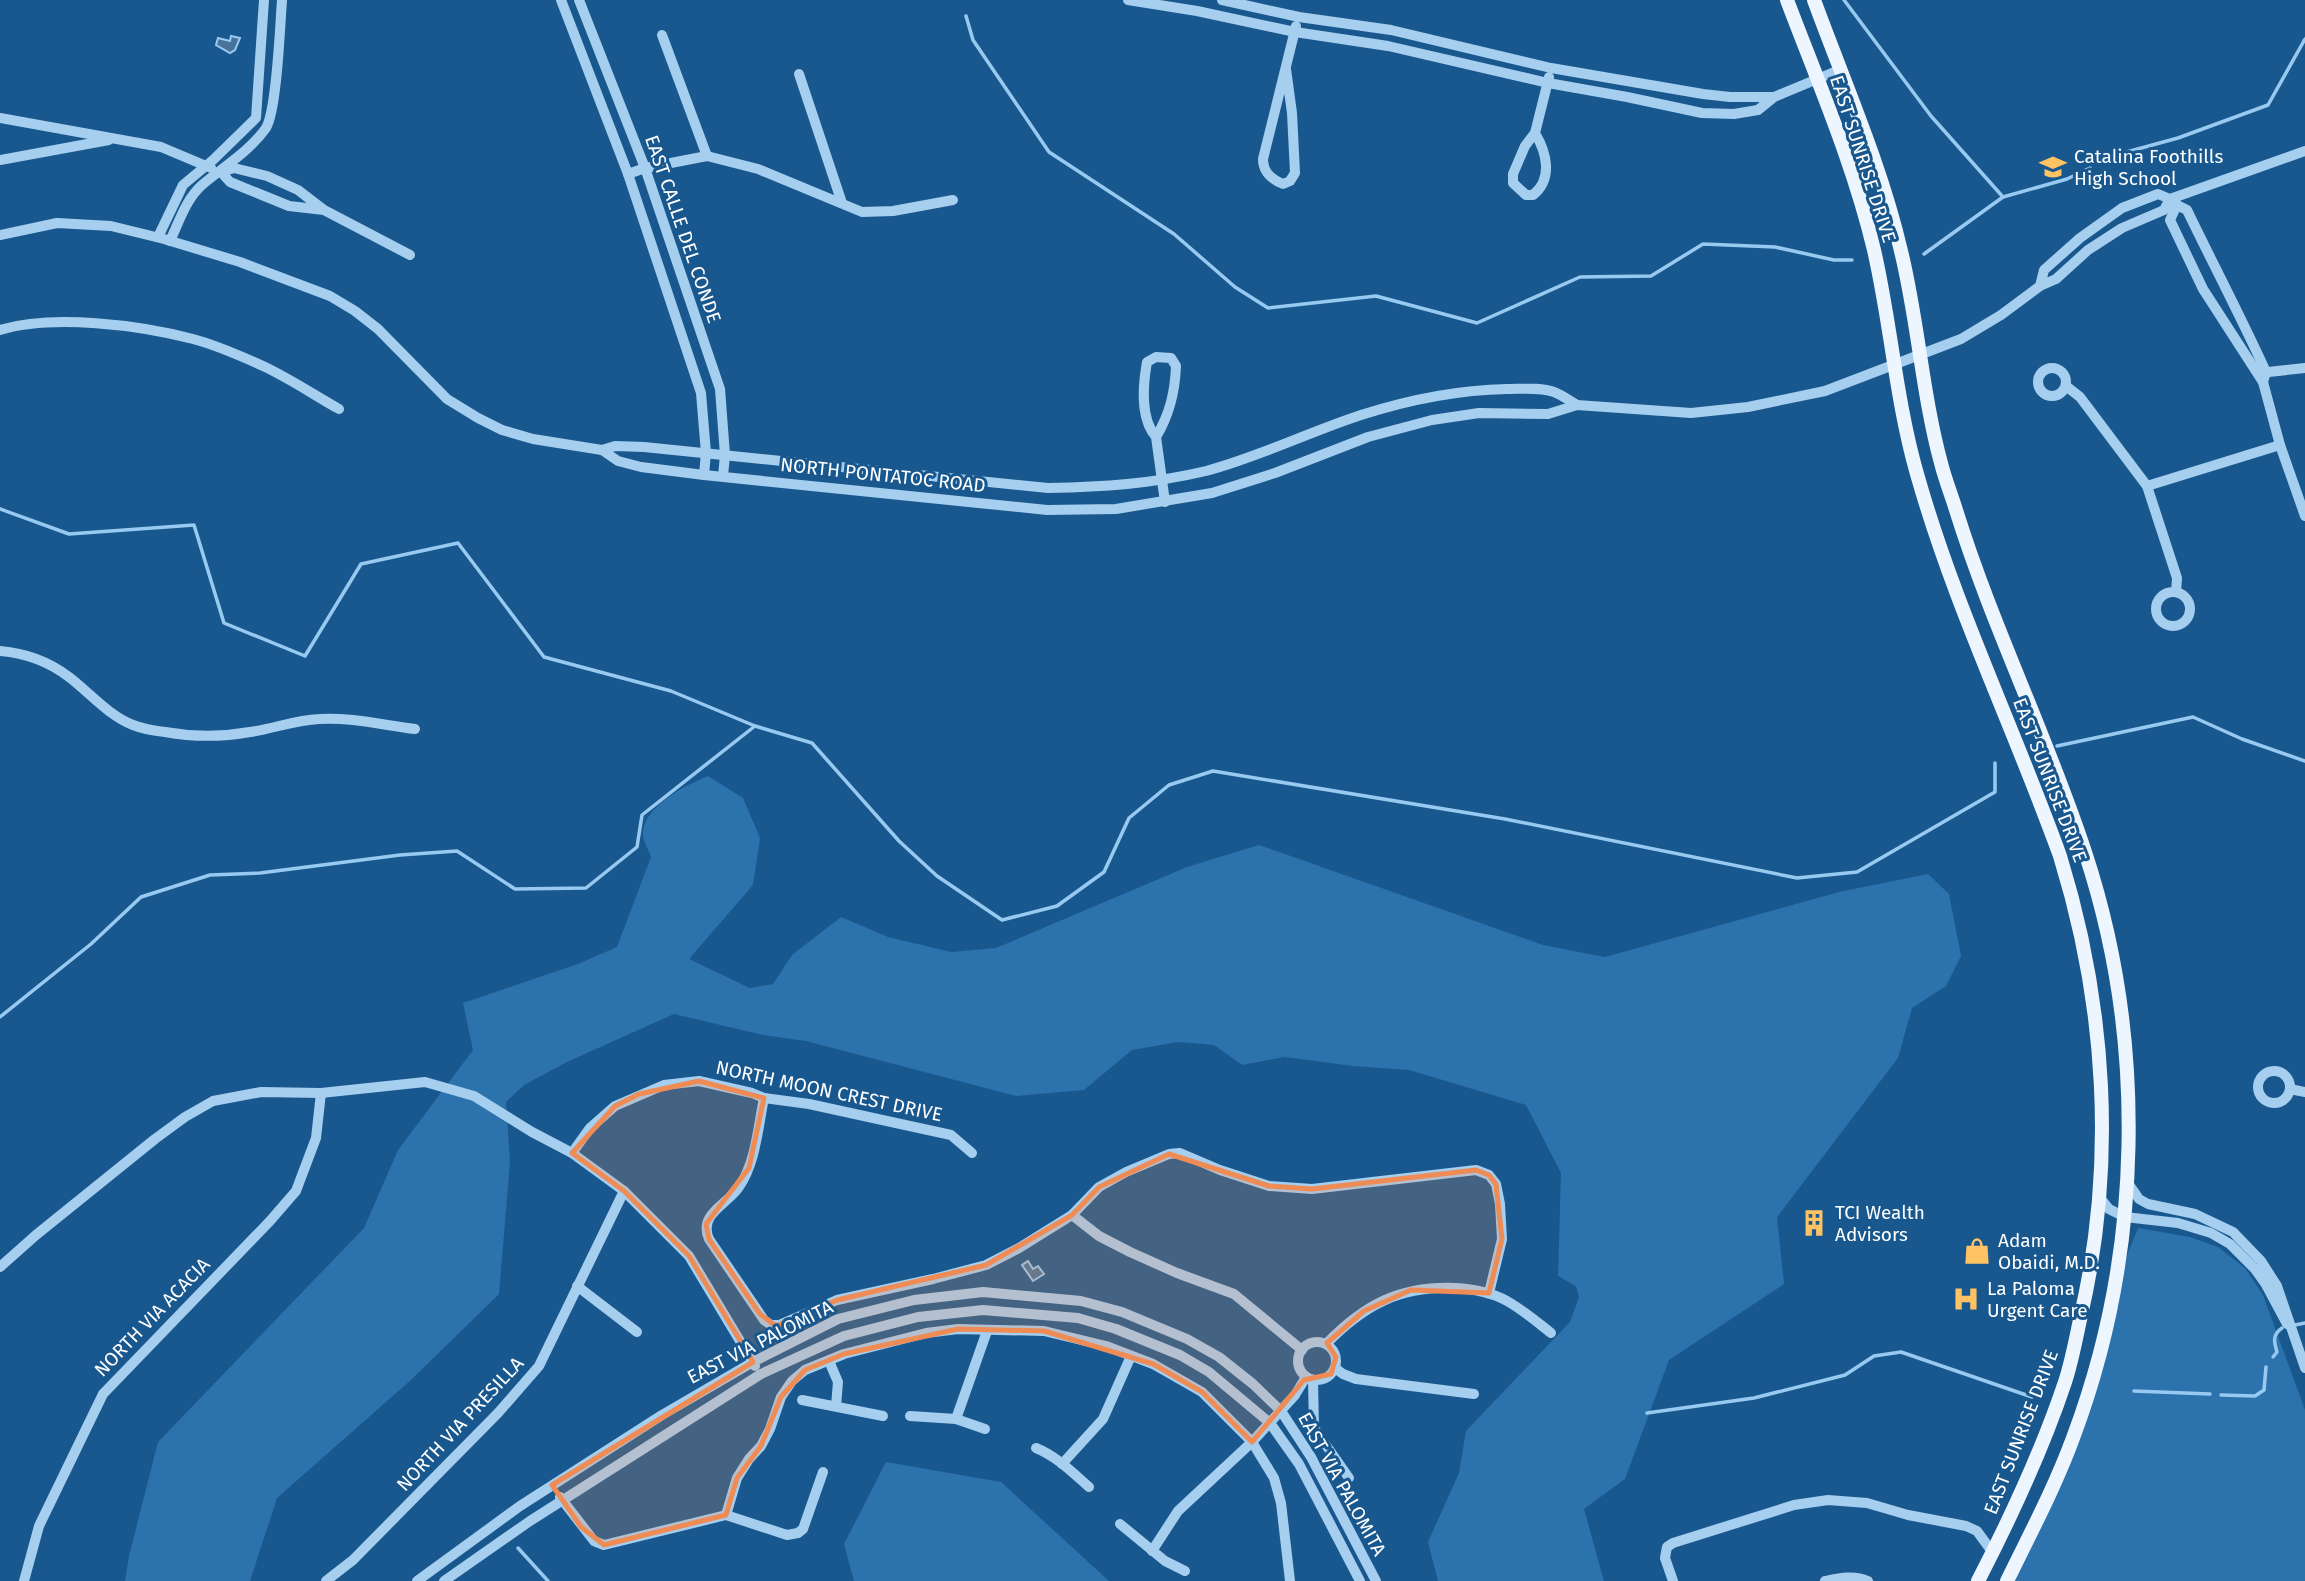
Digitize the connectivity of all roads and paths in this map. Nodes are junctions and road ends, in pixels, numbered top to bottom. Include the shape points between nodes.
1 (266, 0) edge
2 (561, 0) edge
3 (579, 0) edge
4 (1128, 0) edge
5 (1222, 0) edge
6 (1787, 0) edge
7 (1814, 0) edge
8 (282, 2) edge
9 (1299, 17) junction
10 (1295, 32) junction
11 (662, 35) dead end
12 (1550, 68) junction
13 (1286, 69) junction
14 (1839, 70) junction
15 (799, 74) dead end
16 (1817, 79) junction
17 (1548, 83) junction
18 (1774, 97) junction
19 (0, 118) edge
20 (1535, 133) junction
21 (119, 138) junction
22 (2305, 151) edge
23 (707, 156) junction
24 (0, 160) edge
25 (206, 165) junction
26 (645, 168) junction
27 (220, 172) junction
28 (628, 174) junction
29 (953, 200) dead end
30 (2173, 200) junction
31 (842, 203) junction
32 (2122, 208) junction
33 (324, 210) junction
34 (0, 235) edge
35 (158, 237) junction
36 (170, 241) junction
37 (2088, 250) junction
38 (410, 255) dead end
39 (2040, 286) junction
40 (0, 330) edge
41 (1920, 354) junction
42 (1895, 365) junction
43 (2305, 368) edge
44 (2261, 376) junction
45 (2066, 386) dead end
46 (1577, 405) junction
47 (339, 409) dead end
48 (1156, 437) junction
49 (2280, 445) junction
50 (602, 450) junction
51 (706, 453) junction
52 (726, 455) junction
53 (704, 475) junction
54 (723, 476) junction
55 (1163, 480) junction
56 (2147, 486) junction
57 (1165, 502) junction
58 (2305, 516) edge
59 (2176, 592) dead end
60 (0, 651) edge
61 (415, 729) dead end
62 (2099, 895) junction
63 (2073, 900) junction
64 (2290, 1089) dead end
65 (2305, 1091) edge
66 (321, 1093) junction
67 (764, 1098) junction
68 (572, 1153) junction
69 (972, 1153) dead end
70 (2128, 1183) junction
71 (624, 1191) junction
72 (2100, 1198) junction
73 (1072, 1215) junction
74 (2125, 1217) junction
75 (0, 1267) edge
76 (577, 1286) junction
77 (1489, 1293) junction
78 (2290, 1329) junction
79 (987, 1331) junction
80 (637, 1332) dead end
81 (1551, 1332) dead end
82 (1326, 1344) junction
83 (1302, 1350) junction
84 (1131, 1356) junction
85 (829, 1361) junction
86 (753, 1362) junction
87 (1335, 1368) junction
88 (2305, 1368) edge
89 (761, 1374) junction
90 (1310, 1378) junction
91 (1474, 1394) dead end
92 (802, 1400) dead end
93 (836, 1406) junction
94 (1281, 1411) junction
95 (883, 1416) dead end
96 (910, 1416) dead end
97 (956, 1419) junction
98 (1270, 1423) junction
99 (985, 1429) dead end
100 (1252, 1442) junction
101 (1036, 1448) dead end
102 (1062, 1464) junction
103 (823, 1472) dead end
104 (1349, 1478) dead end
105 (552, 1485) junction
106 (1089, 1487) dead end
107 (2023, 1490) junction
108 (562, 1500) junction
109 (2047, 1500) junction
110 (726, 1515) junction
111 (1120, 1524) dead end
112 (1152, 1551) junction
113 (1993, 1553) junction
114 (1185, 1571) dead end
115 (422, 1580) edge
116 (24, 1581) edge
117 (326, 1581) edge
118 (444, 1581) edge
119 (1290, 1581) edge
120 (1360, 1581) edge
121 (1376, 1581) edge
122 (1673, 1581) edge
123 (1825, 1581) edge
124 (1868, 1581) edge
125 (1978, 1581) edge
126 (2007, 1581) edge

1 - 8 street
1 - 25 street via 256,118
2 - 28 street, EAST CALLE DEL CONDE
3 - 26 street, EAST CALLE DEL CONDE
4 - 10 street
5 - 9 street
6 - 16 main road, EAST SUNRISE DRIVE
7 - 14 main road, EAST SUNRISE DRIVE
8 - 27 street via 267,126
9 - 10 street
9 - 12 street via 1391,30
10 - 13 street
10 - 17 street via 1388,46
11 - 23 street
12 - 17 street
12 - 18 street via 1703,94
13 - 13 street via 1263,167 1283,184 1295,173
14 - 16 street
14 - 41 main road, EAST SUNRISE DRIVE via 1901,250
15 - 31 street
16 - 18 street
16 - 42 main road, EAST SUNRISE DRIVE via 1873,248
17 - 18 street via 1702,113 1758,110
17 - 20 street
19 - 21 street
20 - 20 street via 1513,174 1513,183 1526,195 1533,195 1547,177
21 - 24 street
21 - 25 street via 161,147
22 - 30 street, NORTH PONTATOC ROAD
23 - 26 street
23 - 31 street via 758,169
25 - 27 street
25 - 35 street via 183,185
26 - 28 street
26 - 52 street, EAST CALLE DEL CONDE via 720,389
27 - 33 street via 230,182 289,206
27 - 33 street via 234,168 267,176 298,190
27 - 36 street via 190,198
28 - 51 street, EAST CALLE DEL CONDE via 701,393
29 - 31 street via 862,212
30 - 32 street, NORTH PONTATOC ROAD via 2158,194
30 - 37 street, NORTH PONTATOC ROAD
30 - 44 street via 2187,210
30 - 44 street via 2170,220 2203,289
32 - 37 street via 2116,223
32 - 39 street, NORTH PONTATOC ROAD via 2045,270
33 - 38 street
34 - 35 street, NORTH PONTATOC ROAD via 57,223 111,226
35 - 36 street, NORTH PONTATOC ROAD
36 - 50 street, NORTH PONTATOC ROAD via 330,296 377,330 447,398 502,430
37 - 39 street, NORTH PONTATOC ROAD via 2056,279
39 - 41 street, NORTH PONTATOC ROAD via 1961,339
40 - 47 street via 78,323 194,339 264,366
41 - 42 street, NORTH PONTATOC ROAD
41 - 62 main road, EAST SUNRISE DRIVE via 1940,461 1968,550
42 - 46 street, NORTH PONTATOC ROAD via 1825,391 1748,407 1691,413
42 - 63 main road, EAST SUNRISE DRIVE via 1927,509
43 - 44 street
44 - 49 street
45 - 56 street via 2080,397
46 - 55 street, NORTH PONTATOC ROAD via 1553,391 1477,390 1427,397 1361,415 1206,471
46 - 57 street, NORTH PONTATOC ROAD via 1548,414 1479,413 1432,420 1368,437 1212,493
48 - 48 street via 1166,421 1176,381 1171,358 1147,362 1143,379 1150,430
48 - 55 street
49 - 56 street
49 - 58 street
50 - 51 street, NORTH PONTATOC ROAD via 615,446
50 - 53 street, NORTH PONTATOC ROAD via 618,461 641,467
51 - 52 street, NORTH PONTATOC ROAD
51 - 53 street, EAST CALLE DEL CONDE
52 - 54 street, EAST CALLE DEL CONDE
52 - 55 street, NORTH PONTATOC ROAD via 1048,488 1114,487
53 - 54 street, NORTH PONTATOC ROAD
54 - 57 street, NORTH PONTATOC ROAD via 1046,510 1116,509
55 - 57 street
56 - 59 street via 2177,578
60 - 61 street via 22,653 43,662 133,725 166,733 214,736 320,719
62 - 63 main road
62 - 70 main road, EAST SUNRISE DRIVE via 2122,1018 2129,1110
63 - 72 main road, EAST SUNRISE DRIVE via 2091,984 2100,1062
64 - 65 street
66 - 68 street via 425,1082 474,1096
66 - 75 street via 261,1092 213,1101 155,1139
66 - 116 street, NORTH VIA ACACIA via 316,1138 296,1191 103,1394 39,1526
67 - 68 street, NORTH MOON CREST DRIVE via 699,1081 664,1084 615,1105
67 - 69 street, NORTH MOON CREST DRIVE via 951,1135
67 - 73 street via 749,1168 733,1195 702,1228 768,1323 783,1325 837,1300 986,1265
68 - 71 street
70 - 74 main road, EAST SUNRISE DRIVE
70 - 78 street via 2148,1204 2194,1214 2233,1232 2262,1261 2277,1286
71 - 76 street, NORTH VIA PRESILLA
71 - 86 street via 689,1256
72 - 74 street
72 - 107 main road, EAST SUNRISE DRIVE via 2088,1286 2066,1380
73 - 77 street via 1099,1187 1180,1153 1269,1186 1290,1188 1492,1172 1502,1239
73 - 83 street via 1130,1252 1234,1294
74 - 78 street via 2187,1225 2230,1244 2260,1276
74 - 109 main road, EAST SUNRISE DRIVE via 2103,1341 2073,1437
76 - 80 street
76 - 117 street, NORTH VIA PRESILLA via 539,1366 353,1560
77 - 81 street
77 - 82 street via 1411,1290 1364,1311
78 - 88 street
79 - 84 street via 1044,1331
79 - 85 street via 926,1333
79 - 97 street
82 - 83 street via 1315,1342
82 - 87 street via 1336,1357
83 - 90 street via 1298,1361
84 - 100 street via 1202,1392
84 - 102 street via 1103,1419
85 - 93 street via 838,1382
85 - 110 street via 805,1370 781,1397 761,1446 737,1478
86 - 89 street
86 - 94 street, EAST VIA PALOMITA via 838,1319 914,1300 983,1292 1081,1301 1122,1312 1209,1351
86 - 105 street, EAST VIA PALOMITA
87 - 90 street via 1326,1378
87 - 91 street via 1356,1379
89 - 98 street, EAST VIA PALOMITA via 844,1336 918,1317 983,1310 1077,1318 1180,1355 1209,1372
89 - 108 street, EAST VIA PALOMITA
90 - 94 street
90 - 104 street via 1314,1428
92 - 93 street
93 - 95 street
94 - 98 street
94 - 121 street, EAST VIA PALOMITA via 1311,1457
96 - 97 street
97 - 99 street
98 - 100 street
98 - 120 street, EAST VIA PALOMITA via 1299,1464
100 - 112 street via 1178,1511
100 - 119 street via 1274,1478 1281,1503
101 - 102 street
102 - 106 street
103 - 110 street via 798,1533 787,1535
105 - 108 street
105 - 115 street, EAST VIA PALOMITA
107 - 109 main road
107 - 113 main road, EAST SUNRISE DRIVE
108 - 110 street via 594,1541 604,1545
108 - 118 street, EAST VIA PALOMITA
109 - 126 main road, EAST SUNRISE DRIVE
111 - 112 street
112 - 114 street
113 - 122 street via 1977,1531 1966,1526 1867,1503 1828,1500 1794,1505 1674,1543 1667,1547 1665,1558
113 - 125 main road, EAST SUNRISE DRIVE
123 - 124 street

